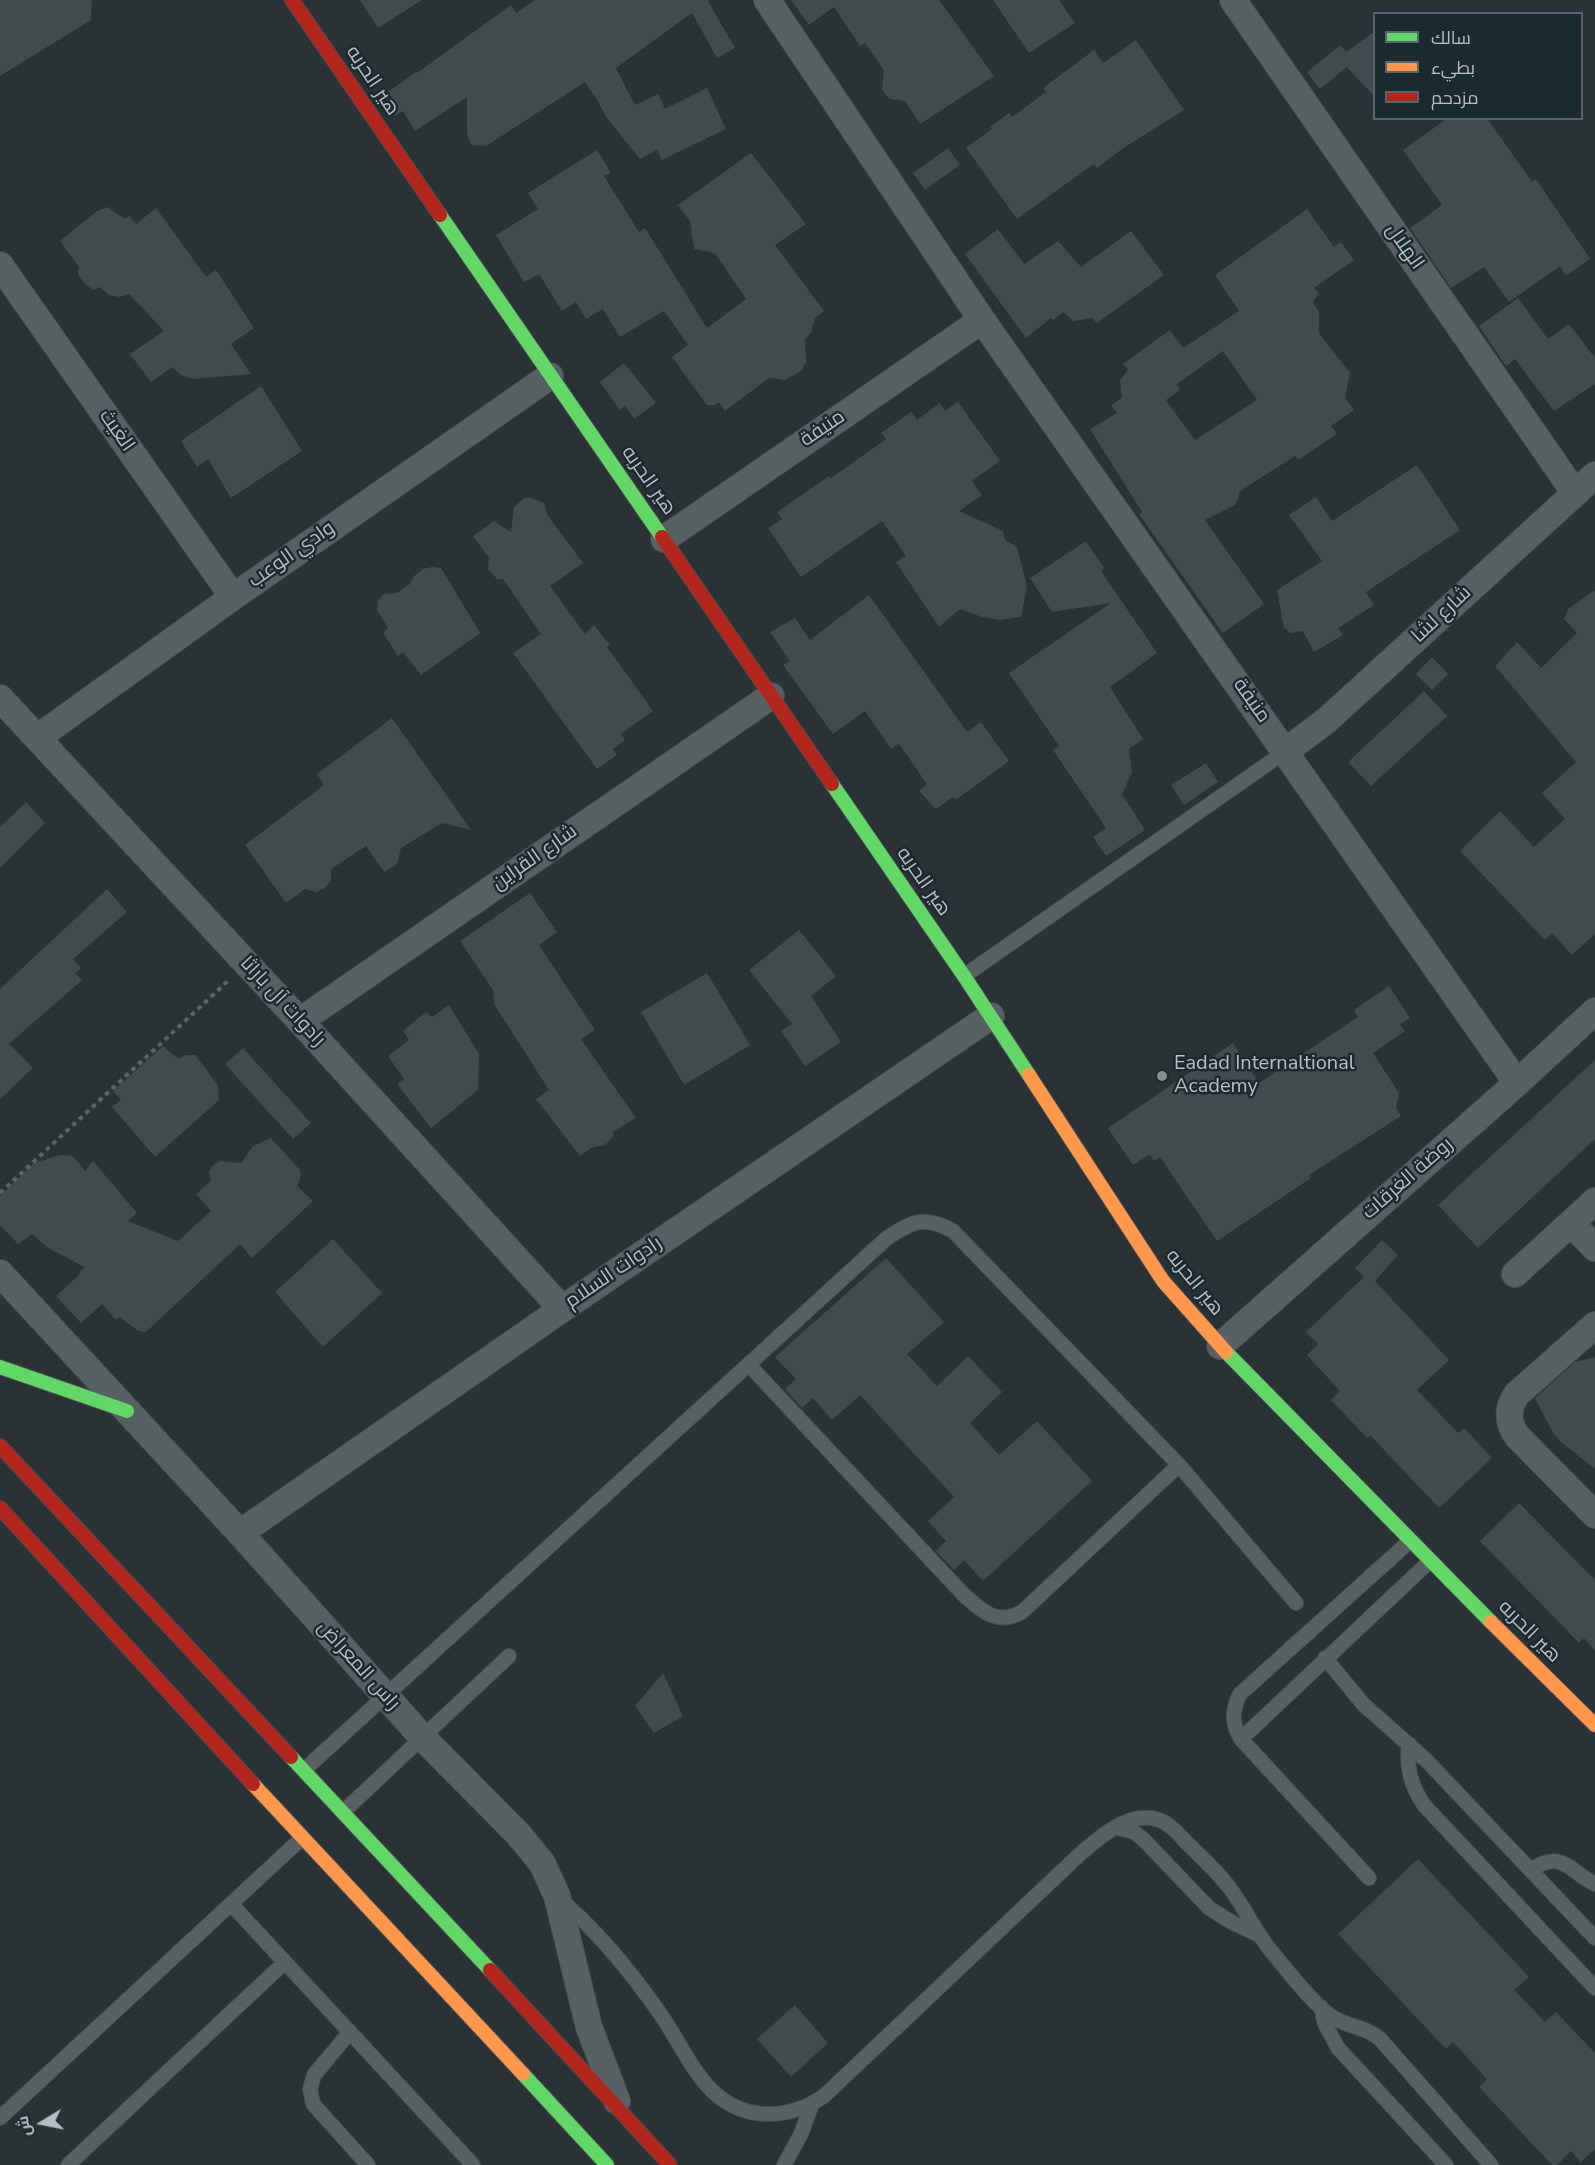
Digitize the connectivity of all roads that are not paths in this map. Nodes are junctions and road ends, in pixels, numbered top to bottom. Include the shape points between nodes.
1 (292, 0) edge
2 (767, 0) edge
3 (1233, 0) edge
4 (0, 265) edge
5 (982, 320) junction
6 (550, 376) junction
7 (1595, 475) edge
8 (1575, 493) junction
9 (664, 538) junction
10 (233, 597) junction
11 (771, 696) junction
12 (0, 698) edge
13 (37, 738) junction
14 (1286, 751) junction
15 (964, 975) junction
16 (1595, 1011) edge
17 (991, 1016) junction
18 (300, 1021) junction
19 (1517, 1083) junction
20 (1595, 1202) edge
21 (1571, 1223) junction
22 (1595, 1248) edge
23 (0, 1273) edge
24 (1515, 1274) dead end
25 (562, 1309) junction
26 (1595, 1325) edge
27 (1220, 1346) junction
28 (749, 1365) junction
29 (0, 1367) edge
30 (128, 1411) junction
31 (0, 1446) edge
32 (1179, 1465) junction
33 (0, 1508) edge
34 (1595, 1515) edge
35 (240, 1533) junction
36 (1410, 1540) junction
37 (1430, 1561) junction
38 (1296, 1602) dead end
39 (509, 1656) dead end
40 (1325, 1658) junction
41 (384, 1695) junction
42 (1595, 1725) edge
43 (423, 1738) junction
44 (1241, 1739) junction
45 (1409, 1744) junction
46 (304, 1770) junction
47 (343, 1812) junction
48 (1116, 1827) junction
49 (302, 1838) junction
50 (1531, 1870) junction
51 (1369, 1878) dead end
52 (1595, 1884) edge
53 (557, 1896) junction
54 (232, 1905) junction
55 (1259, 1935) junction
56 (1595, 1938) edge
57 (285, 1962) junction
58 (1595, 1988) edge
59 (1321, 2007) junction
60 (350, 2032) junction
61 (812, 2104) junction
62 (622, 2112) junction
63 (0, 2118) edge
64 (68, 2165) edge
65 (368, 2165) edge
66 (473, 2165) edge
67 (608, 2165) edge
68 (670, 2165) edge
69 (784, 2165) edge
70 (1446, 2165) edge
71 (1491, 2165) edge

1 - 6 street, هير الحربه
2 - 5 street, منيفة
3 - 8 street, الهلال
4 - 10 street, الغيث
5 - 9 street, منيفة
5 - 14 street, منيفة
6 - 9 street, هير الحربه
6 - 10 street, وادي الوعب
7 - 8 street, شارع لشا
8 - 14 street, شارع لشا via 1327,720
9 - 11 street, هير الحربه
10 - 13 street, وادي الوعب
11 - 15 street, هير الحربه
11 - 18 street, شارع القراين
12 - 13 street, رادوات آل باراثا
13 - 18 street, رادوات آل باراثا
14 - 15 lane
14 - 19 street, منيفة
15 - 17 street, هير الحربه
16 - 19 street, روضة الغرقات
17 - 25 street, رادوات السلام
17 - 27 street, هير الحربه via 1163,1281
18 - 25 street, رادوات آل باراثا
19 - 27 street, روضة الغرقات
20 - 21 street
21 - 22 street
21 - 24 street
23 - 30 street, راس المعراض
25 - 35 street, رادوات السلام
26 - 34 street via 1517,1394 1509,1415 1517,1436
27 - 36 street, هير الحربه
28 - 32 lane via 887,1238 923,1220 953,1231
28 - 32 lane via 963,1594 983,1611 999,1618 1022,1612
28 - 41 lane
29 - 30 street
30 - 35 street, راس المعراض
31 - 46 street, راس المعراض
32 - 38 lane
33 - 49 street
35 - 41 street, راس المعراض
36 - 37 street, هير الحربه
36 - 44 lane via 1240,1694 1233,1722
37 - 40 lane
37 - 42 street, هير الحربه
39 - 43 lane
40 - 44 lane
40 - 45 lane via 1364,1705
41 - 43 street, راس المعراض
41 - 46 lane
43 - 47 lane
43 - 53 street, راس المعراض via 519,1835 542,1863
44 - 51 lane
45 - 50 lane
45 - 58 lane via 1411,1780 1424,1805
46 - 47 street, راس المعراض
47 - 62 street, راس المعراض
48 - 55 lane via 1134,1832 1144,1840 1209,1908
48 - 55 lane via 1145,1817 1169,1825 1219,1874
48 - 61 lane via 1080,1854
49 - 54 lane
49 - 67 street
50 - 52 lane via 1558,1861
50 - 56 lane
53 - 61 lane via 582,1918 646,1994 700,2078 719,2098 758,2114 786,2113
53 - 62 street, راس المعراض via 589,2027
54 - 57 lane
54 - 63 lane
55 - 59 lane
57 - 60 lane
57 - 64 lane
59 - 70 lane via 1324,2024 1338,2048
59 - 71 lane via 1338,2021 1380,2039
60 - 65 lane via 314,2075 310,2089 313,2104
60 - 66 lane
61 - 69 lane
62 - 68 street, راس المعراض

